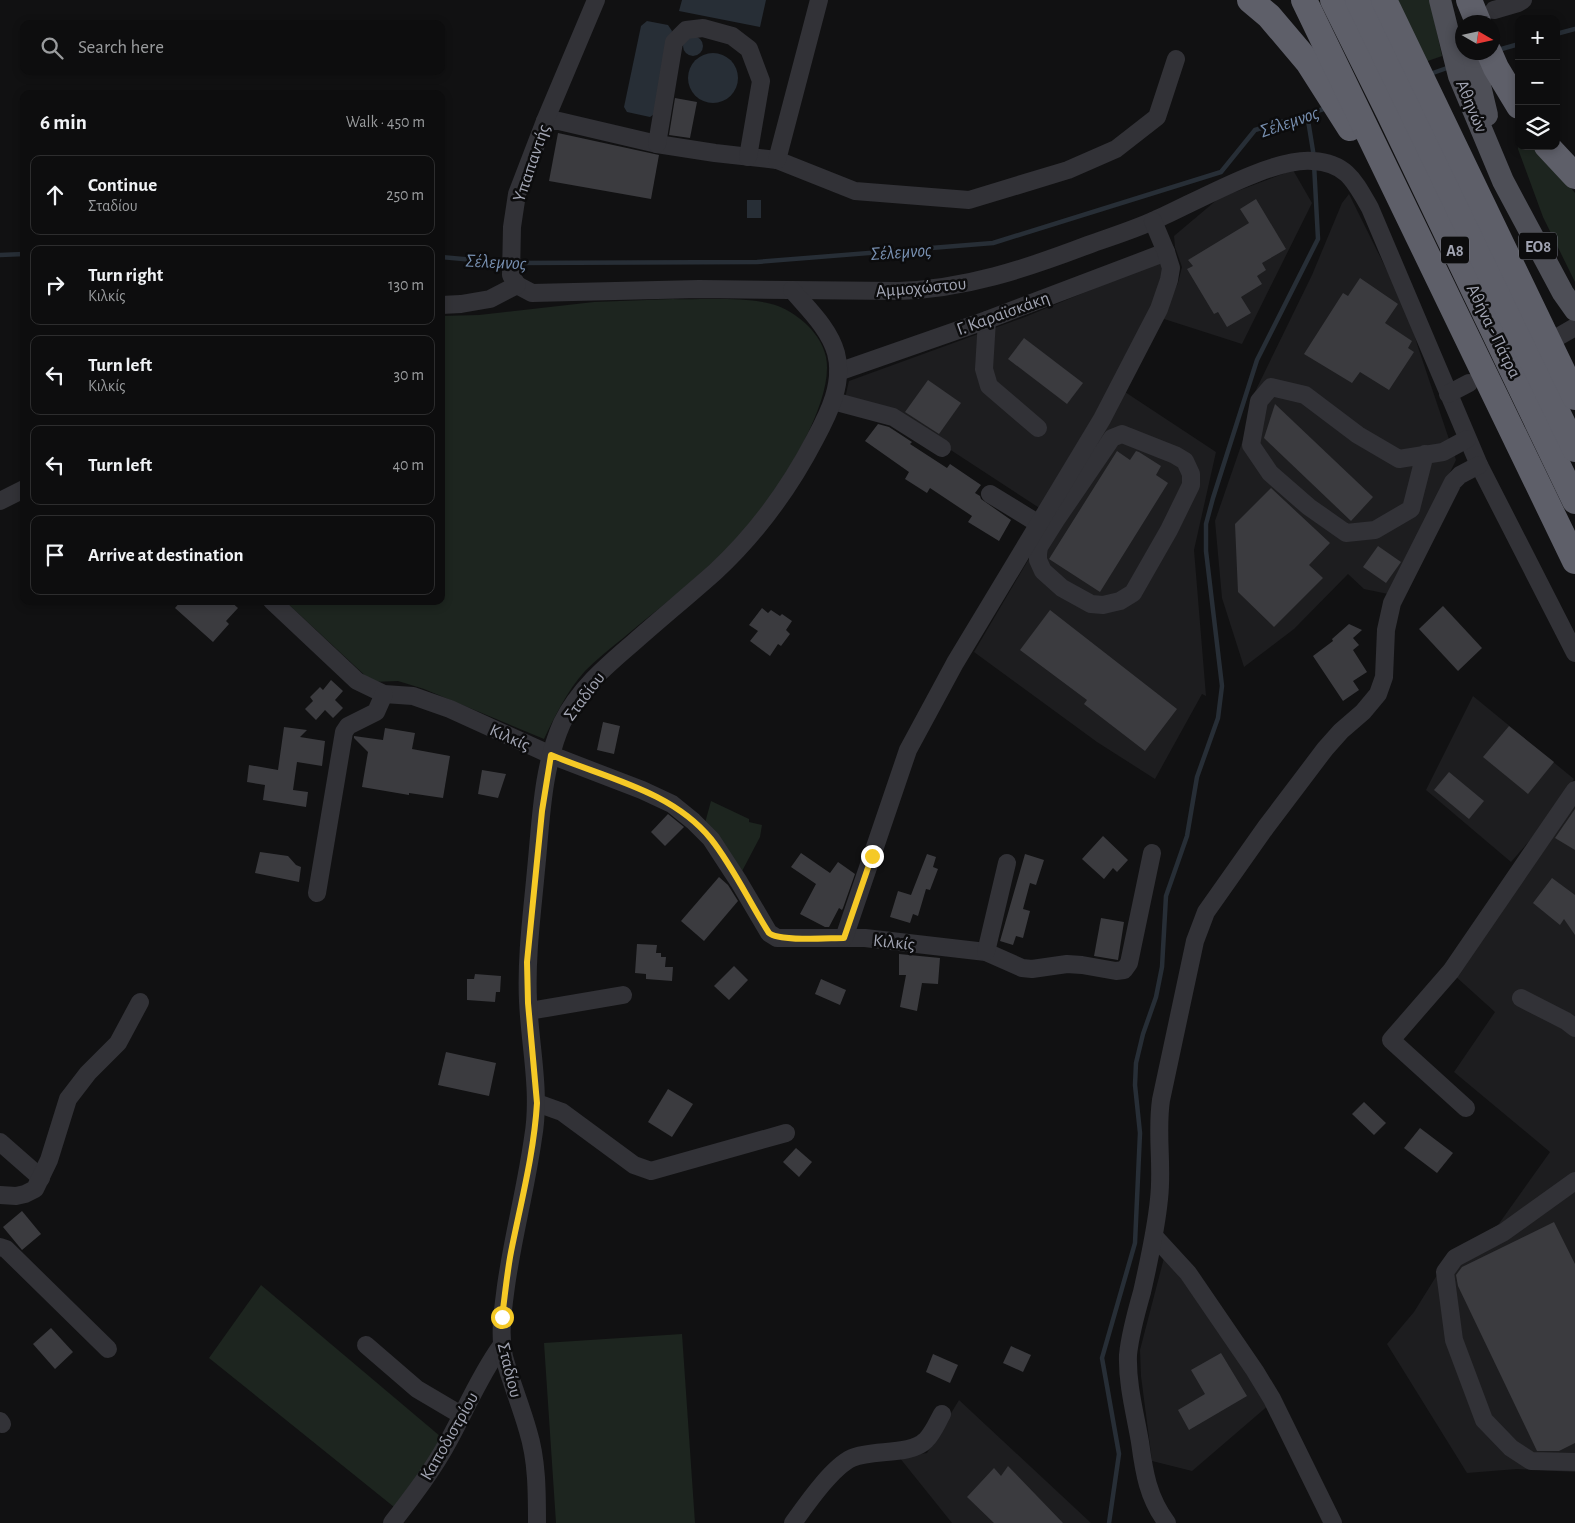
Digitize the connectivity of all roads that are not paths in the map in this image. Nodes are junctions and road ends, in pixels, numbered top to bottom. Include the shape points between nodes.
1 (596, 0) edge
2 (819, 0) edge
3 (1250, 0) edge
4 (1304, 0) edge
5 (1333, 0) edge
6 (1358, 0) edge
7 (1384, 0) edge
8 (1440, 0) edge
9 (1462, 0) edge
10 (1469, 0) edge
11 (1523, 0) edge
12 (1464, 15) edge
13 (1485, 15) edge
14 (1488, 15) edge
15 (1176, 59) dead end
16 (1474, 60) edge
17 (1492, 60) edge
18 (1518, 105) edge
19 (545, 121) junction
20 (656, 144) junction
21 (1551, 150) edge
22 (748, 157) junction
23 (777, 160) junction
24 (1575, 176) edge
25 (1503, 181) junction
26 (1153, 221) junction
27 (1415, 228) junction
28 (1166, 252) junction
29 (514, 280) junction
30 (792, 290) junction
31 (445, 305) edge
32 (1575, 310) edge
33 (987, 320) junction
34 (1575, 327) edge
35 (1556, 338) dead end
36 (838, 372) junction
37 (1469, 383) dead end
38 (1448, 394) junction
39 (1575, 398) edge
40 (832, 400) junction
41 (1038, 428) dead end
42 (1467, 439) junction
43 (942, 448) dead end
44 (1575, 449) edge
45 (1425, 454) junction
46 (1479, 465) junction
47 (1078, 488) junction
48 (1058, 489) junction
49 (20, 491) edge
50 (990, 494) dead end
51 (0, 501) edge
52 (1575, 501) edge
53 (1039, 524) junction
54 (1575, 561) edge
55 (276, 605) edge
56 (1575, 653) edge
57 (384, 694) junction
58 (551, 755) junction
59 (1575, 790) edge
60 (1152, 853) dead end
61 (1007, 863) dead end
62 (317, 893) dead end
63 (844, 938) junction
64 (986, 952) junction
65 (623, 995) dead end
66 (1521, 998) dead end
67 (140, 1002) dead end
68 (529, 1011) junction
69 (1575, 1028) edge
70 (537, 1103) junction
71 (1466, 1108) dead end
72 (786, 1133) dead end
73 (0, 1142) edge
74 (41, 1178) junction
75 (1575, 1181) edge
76 (0, 1195) edge
77 (1154, 1236) junction
78 (0, 1247) edge
79 (366, 1345) dead end
80 (501, 1346) junction
81 (108, 1349) dead end
82 (942, 1414) dead end
83 (461, 1415) junction
84 (1575, 1462) edge
85 (1164, 1522) edge
86 (392, 1523) edge
87 (537, 1523) edge
88 (793, 1523) edge
89 (1333, 1523) edge

1 - 19 street, Υπαπαντής
2 - 23 street
3 - 27 highway via 1269,16 1308,62
4 - 27 highway
5 - 52 highway, Αθήνα - Πάτρα / Α8
6 - 44 highway, Αθήνα - Πάτρα / Α8
7 - 39 highway
8 - 25 main road, Αθηνών / ΕΟ8 via 1459,76
9 - 12 main road
10 - 13 highway
11 - 14 street
15 - 23 street via 1157,117 1116,149 1068,170 969,200 855,191
16 - 25 main road, Αθηνών / ΕΟ8
17 - 18 highway
19 - 20 street via 560,121
19 - 29 street, Υπαπαντής via 517,194 512,227
20 - 22 street
20 - 22 street via 674,42 686,30 703,28 732,36 748,49 761,81
21 - 24 highway
22 - 23 street
25 - 32 main road, Αθηνών / ΕΟ8
26 - 28 street
26 - 30 street, Αμμοχώστου via 1036,265 940,289
26 - 38 street, Αμμοχώστου via 1246,178 1294,162 1305,160 1331,164 1344,170 1356,183 1370,208
27 - 54 highway
28 - 33 street, Γ. Καραϊσκάκη
28 - 48 street via 1171,274 1159,309 1102,419
29 - 30 street, Αμμοχώστου via 532,293 656,289
29 - 31 street via 490,298
30 - 36 street, Σταδίου via 829,337 836,354
33 - 36 street, Γ. Καραϊσκάκη
33 - 41 street via 984,369 989,386
34 - 35 street
36 - 40 street, Σταδίου
37 - 38 street
38 - 42 street
40 - 43 street via 893,417
40 - 58 street, Σταδίου via 805,458 763,522 714,572 594,678 571,707
42 - 45 street via 1443,452
42 - 46 street
45 - 45 street via 1399,458 1358,435 1305,395 1270,387 1259,401 1251,445 1270,473 1309,507 1346,533 1375,530 1411,509
46 - 56 street
46 - 77 street via 1454,482 1392,602 1386,630 1384,678 1378,694 1325,748 1202,921 1161,1100 1158,1125 1160,1187
47 - 47 street via 1112,438 1122,434 1175,455 1185,461 1191,474 1191,485 1169,530 1132,593 1120,601 1090,604 1062,588 1043,571 1038,560 1039,547
47 - 48 street
48 - 53 street
49 - 51 street
50 - 53 street
53 - 63 street via 955,664 906,755
55 - 57 street, Κιλκίς via 357,681
57 - 58 street, Κιλκίς via 414,696 450,709
57 - 62 street via 376,712 348,726 344,732
58 - 63 street, Κιλκίς via 642,790 681,810 718,849 771,935
58 - 68 street, Σταδίου via 529,935
59 - 71 street via 1451,970 1391,1040
60 - 64 street, Κιλκίς via 1129,963 1124,970 1116,972 1067,964 1022,968
61 - 64 street
63 - 64 street, Κιλκίς
65 - 68 street
66 - 69 street
67 - 74 street via 118,1043 68,1099
68 - 70 street, Σταδίου
70 - 72 street via 562,1112 634,1166 651,1171
70 - 80 street, Σταδίου via 530,1158 509,1263
73 - 74 street
74 - 76 street via 35,1189 25,1194
75 - 84 street via 1504,1232 1455,1258 1445,1272 1454,1340 1484,1420 1511,1448 1531,1461
77 - 85 street via 1132,1331 1128,1366 1145,1477
77 - 89 street via 1188,1273 1255,1371
78 - 81 street via 6,1249
79 - 83 street via 417,1389
80 - 83 street, Καποδιστρίου
80 - 87 street, Σταδίου via 533,1450
82 - 88 street via 920,1445 863,1455 845,1462
83 - 86 street, Καποδιστρίου via 431,1470

